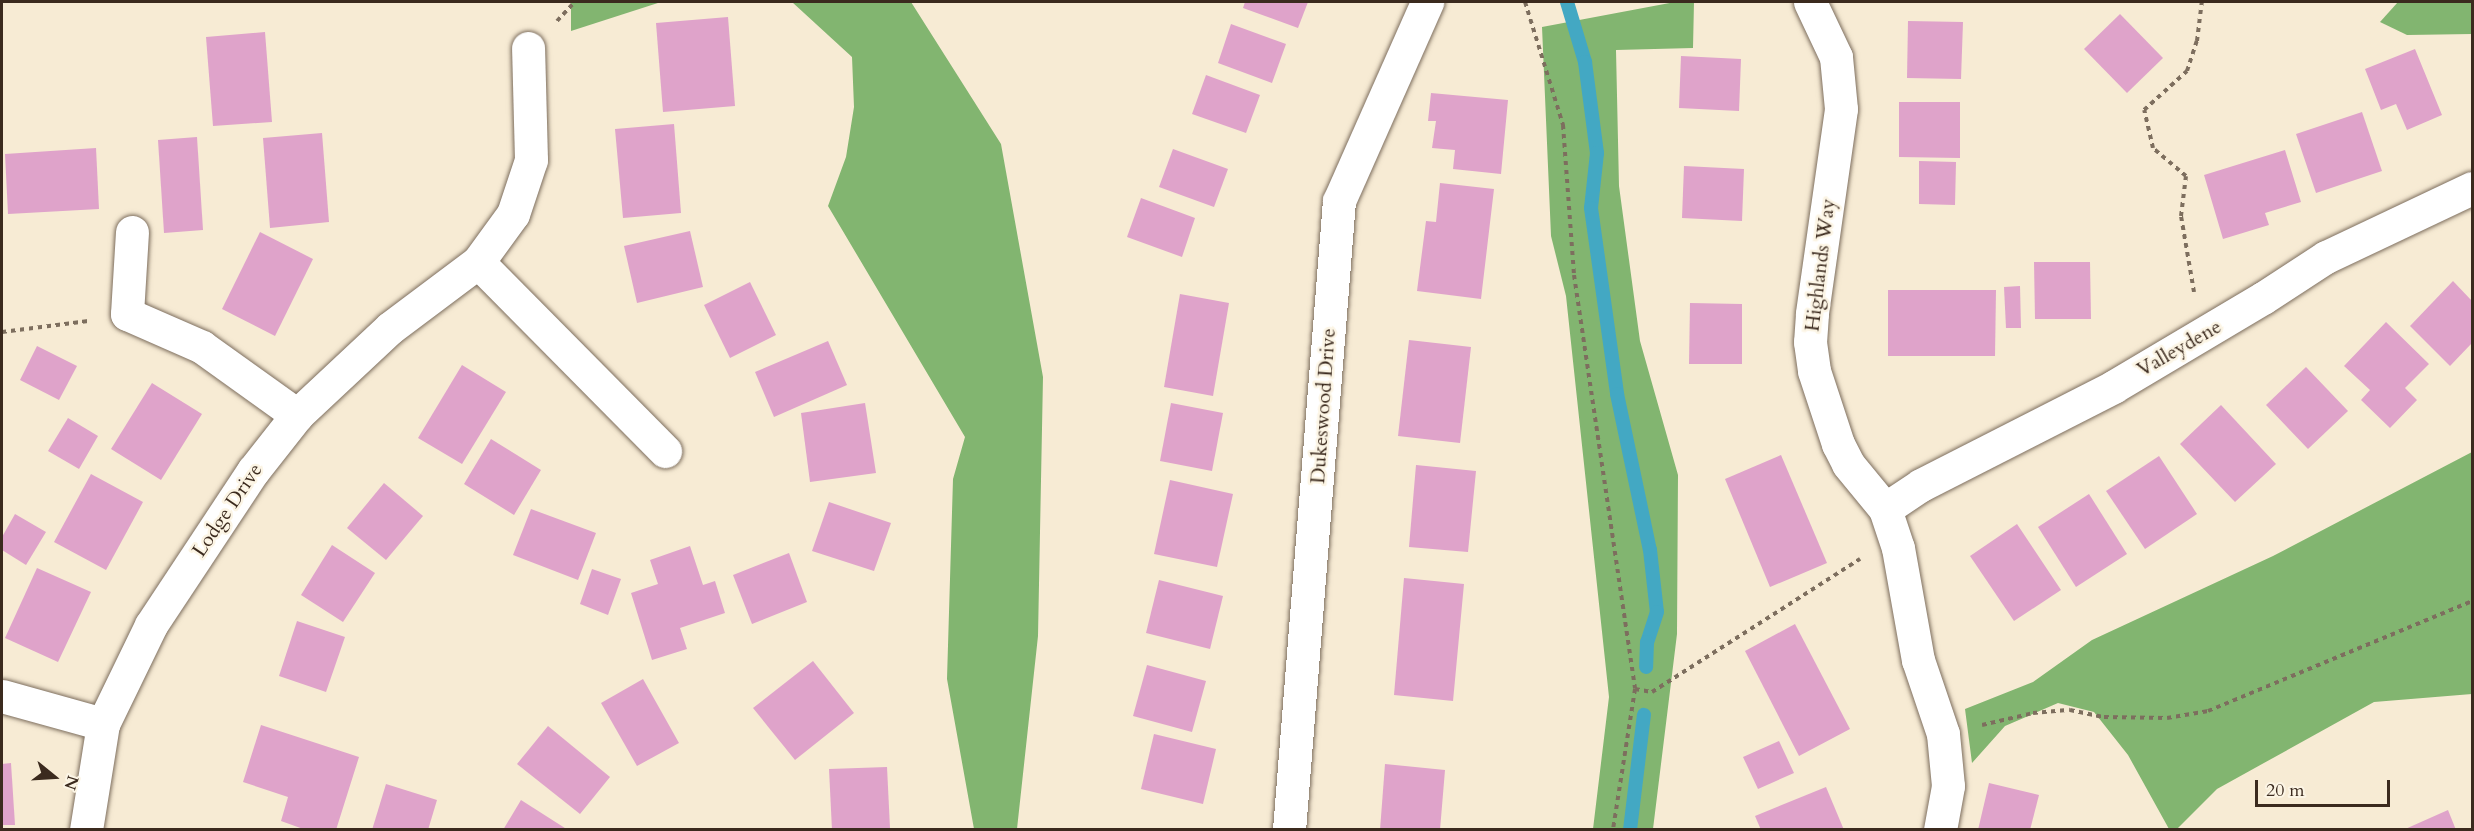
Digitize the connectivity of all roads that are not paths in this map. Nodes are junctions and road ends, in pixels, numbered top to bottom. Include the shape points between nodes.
1 (1427, 2) edge
2 (1810, 2) edge
3 (528, 48) dead end
4 (2472, 188) edge
5 (132, 232) dead end
6 (478, 262) junction
7 (297, 415) junction
8 (665, 450) dead end
9 (1890, 524) junction
10 (2, 696) edge
11 (103, 724) junction
12 (86, 830) edge
13 (1289, 830) edge
14 (1940, 830) edge

1 - 13 street, Dukeswood Drive via 1339,201
2 - 9 street, Highlands Way via 1836,57 1841,109 1812,314 1812,352 1823,403 1838,444
3 - 6 street, Lodge Drive via 531,160 513,214
4 - 9 street, Valleydene via 2326,256 2113,387 1921,485
5 - 7 street via 127,314 202,347
6 - 7 street, Lodge Drive via 390,328
6 - 8 street
7 - 11 street, Lodge Drive via 253,471 151,625
9 - 14 street, Highlands Way via 1918,660 1943,734 1948,786
10 - 11 street
11 - 12 street, Lodge Drive

